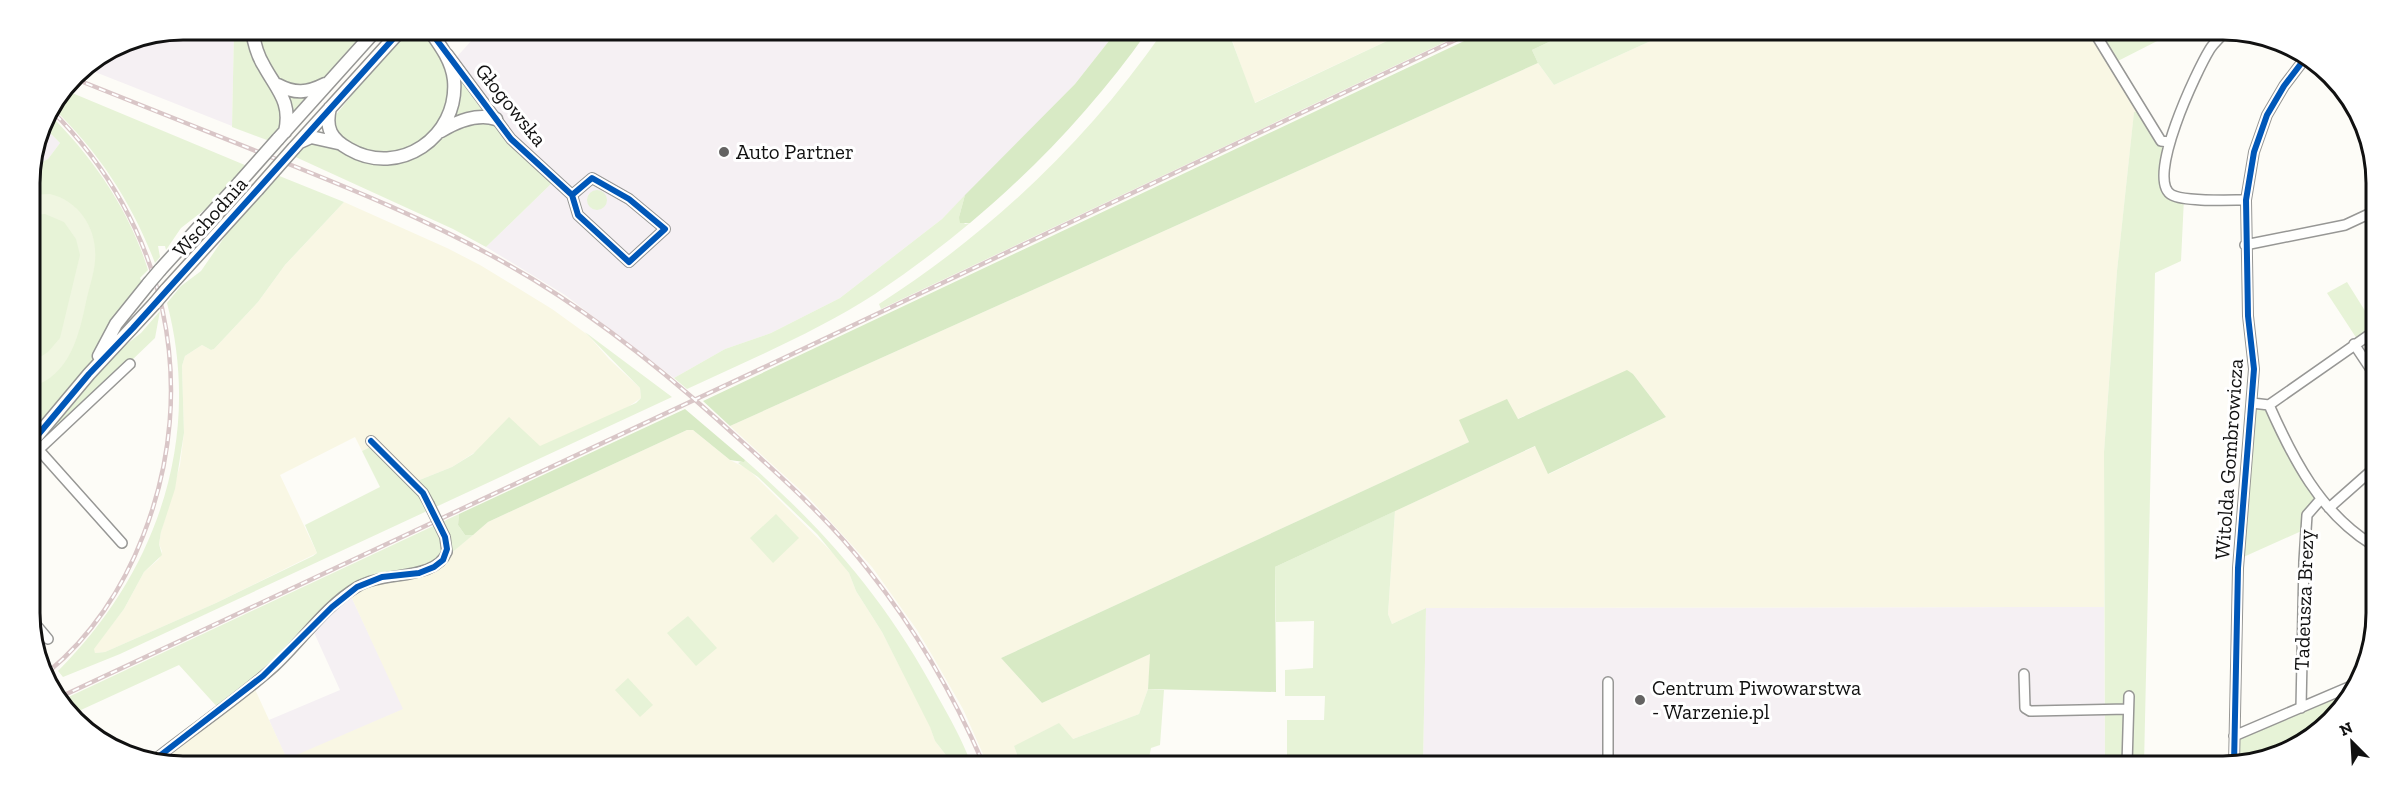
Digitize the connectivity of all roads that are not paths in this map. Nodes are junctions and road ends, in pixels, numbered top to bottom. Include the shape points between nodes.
1 (2099, 40) edge
2 (2218, 40) edge
3 (255, 41) edge
4 (366, 41) edge
5 (391, 41) edge
6 (436, 41) edge
7 (437, 41) edge
8 (2301, 64) edge
9 (331, 81) junction
10 (278, 86) junction
11 (330, 108) junction
12 (496, 120) junction
13 (438, 133) junction
14 (282, 135) junction
15 (2169, 142) junction
16 (340, 144) junction
17 (297, 145) junction
18 (572, 195) junction
19 (2246, 200) junction
20 (2366, 215) edge
21 (2245, 244) junction
22 (2366, 337) edge
23 (2354, 345) junction
24 (2366, 362) edge
25 (130, 364) dead end
26 (89, 374) junction
27 (2252, 403) junction
28 (2269, 405) junction
29 (44, 425) junction
30 (40, 428) edge
31 (40, 434) edge
32 (371, 441) dead end
33 (40, 443) edge
34 (40, 456) edge
35 (2366, 475) edge
36 (2321, 499) junction
37 (2329, 508) junction
38 (2366, 540) edge
39 (122, 543) dead end
40 (42, 632) edge
41 (48, 639) dead end
42 (2024, 675) dead end
43 (1608, 682) dead end
44 (2342, 690) edge
45 (2129, 696) dead end
46 (2301, 708) junction
47 (2128, 709) junction
48 (2234, 736) junction
49 (163, 754) edge
50 (1608, 755) edge
51 (2127, 755) edge
52 (2234, 755) edge

1 - 15 street via 2161,141
2 - 15 street via 2193,82
3 - 10 street via 261,62
4 - 9 street, Wschodnia
5 - 11 street, Wschodnia
6 - 13 street via 450,66 454,91 450,114
7 - 12 street, Głogowska
8 - 19 street, Witolda Gombrowicza via 2267,115 2254,152
9 - 10 street via 301,93
9 - 14 street, Wschodnia
10 - 14 street via 286,109
11 - 16 street via 329,131
11 - 17 street, Wschodnia
12 - 13 street via 469,118
12 - 18 street, Głogowska via 521,150
13 - 16 street via 420,148 390,159 362,156
14 - 26 street, Wschodnia, bridge via 149,283 116,324
15 - 19 street via 2162,178 2165,190 2184,198
16 - 17 street via 311,137
17 - 26 street, Wschodnia, bridge
18 - 18 street, Głogowska via 578,215 629,262 665,229 629,199 592,178
19 - 21 street, Witolda Gombrowicza
20 - 21 street via 2345,225
21 - 27 street, Witolda Gombrowicza via 2254,369
22 - 23 street
23 - 24 street
23 - 28 street
25 - 33 street
26 - 29 street, Wschodnia
27 - 28 street
27 - 48 street, Witolda Gombrowicza via 2238,568
28 - 36 street via 2288,449
29 - 30 street, Wschodnia
29 - 31 street, Wschodnia
32 - 49 street, bridge via 423,493 445,537 447,552 439,564 419,573 382,577 357,587 264,676
34 - 39 street
35 - 37 street
36 - 37 street
36 - 46 street, Tadeusza Brezy via 2307,515
37 - 38 street
40 - 41 street
42 - 47 street via 2025,708 2030,711
43 - 50 street
44 - 46 street
45 - 47 street
46 - 48 street
47 - 51 street
48 - 52 street, Witolda Gombrowicza

